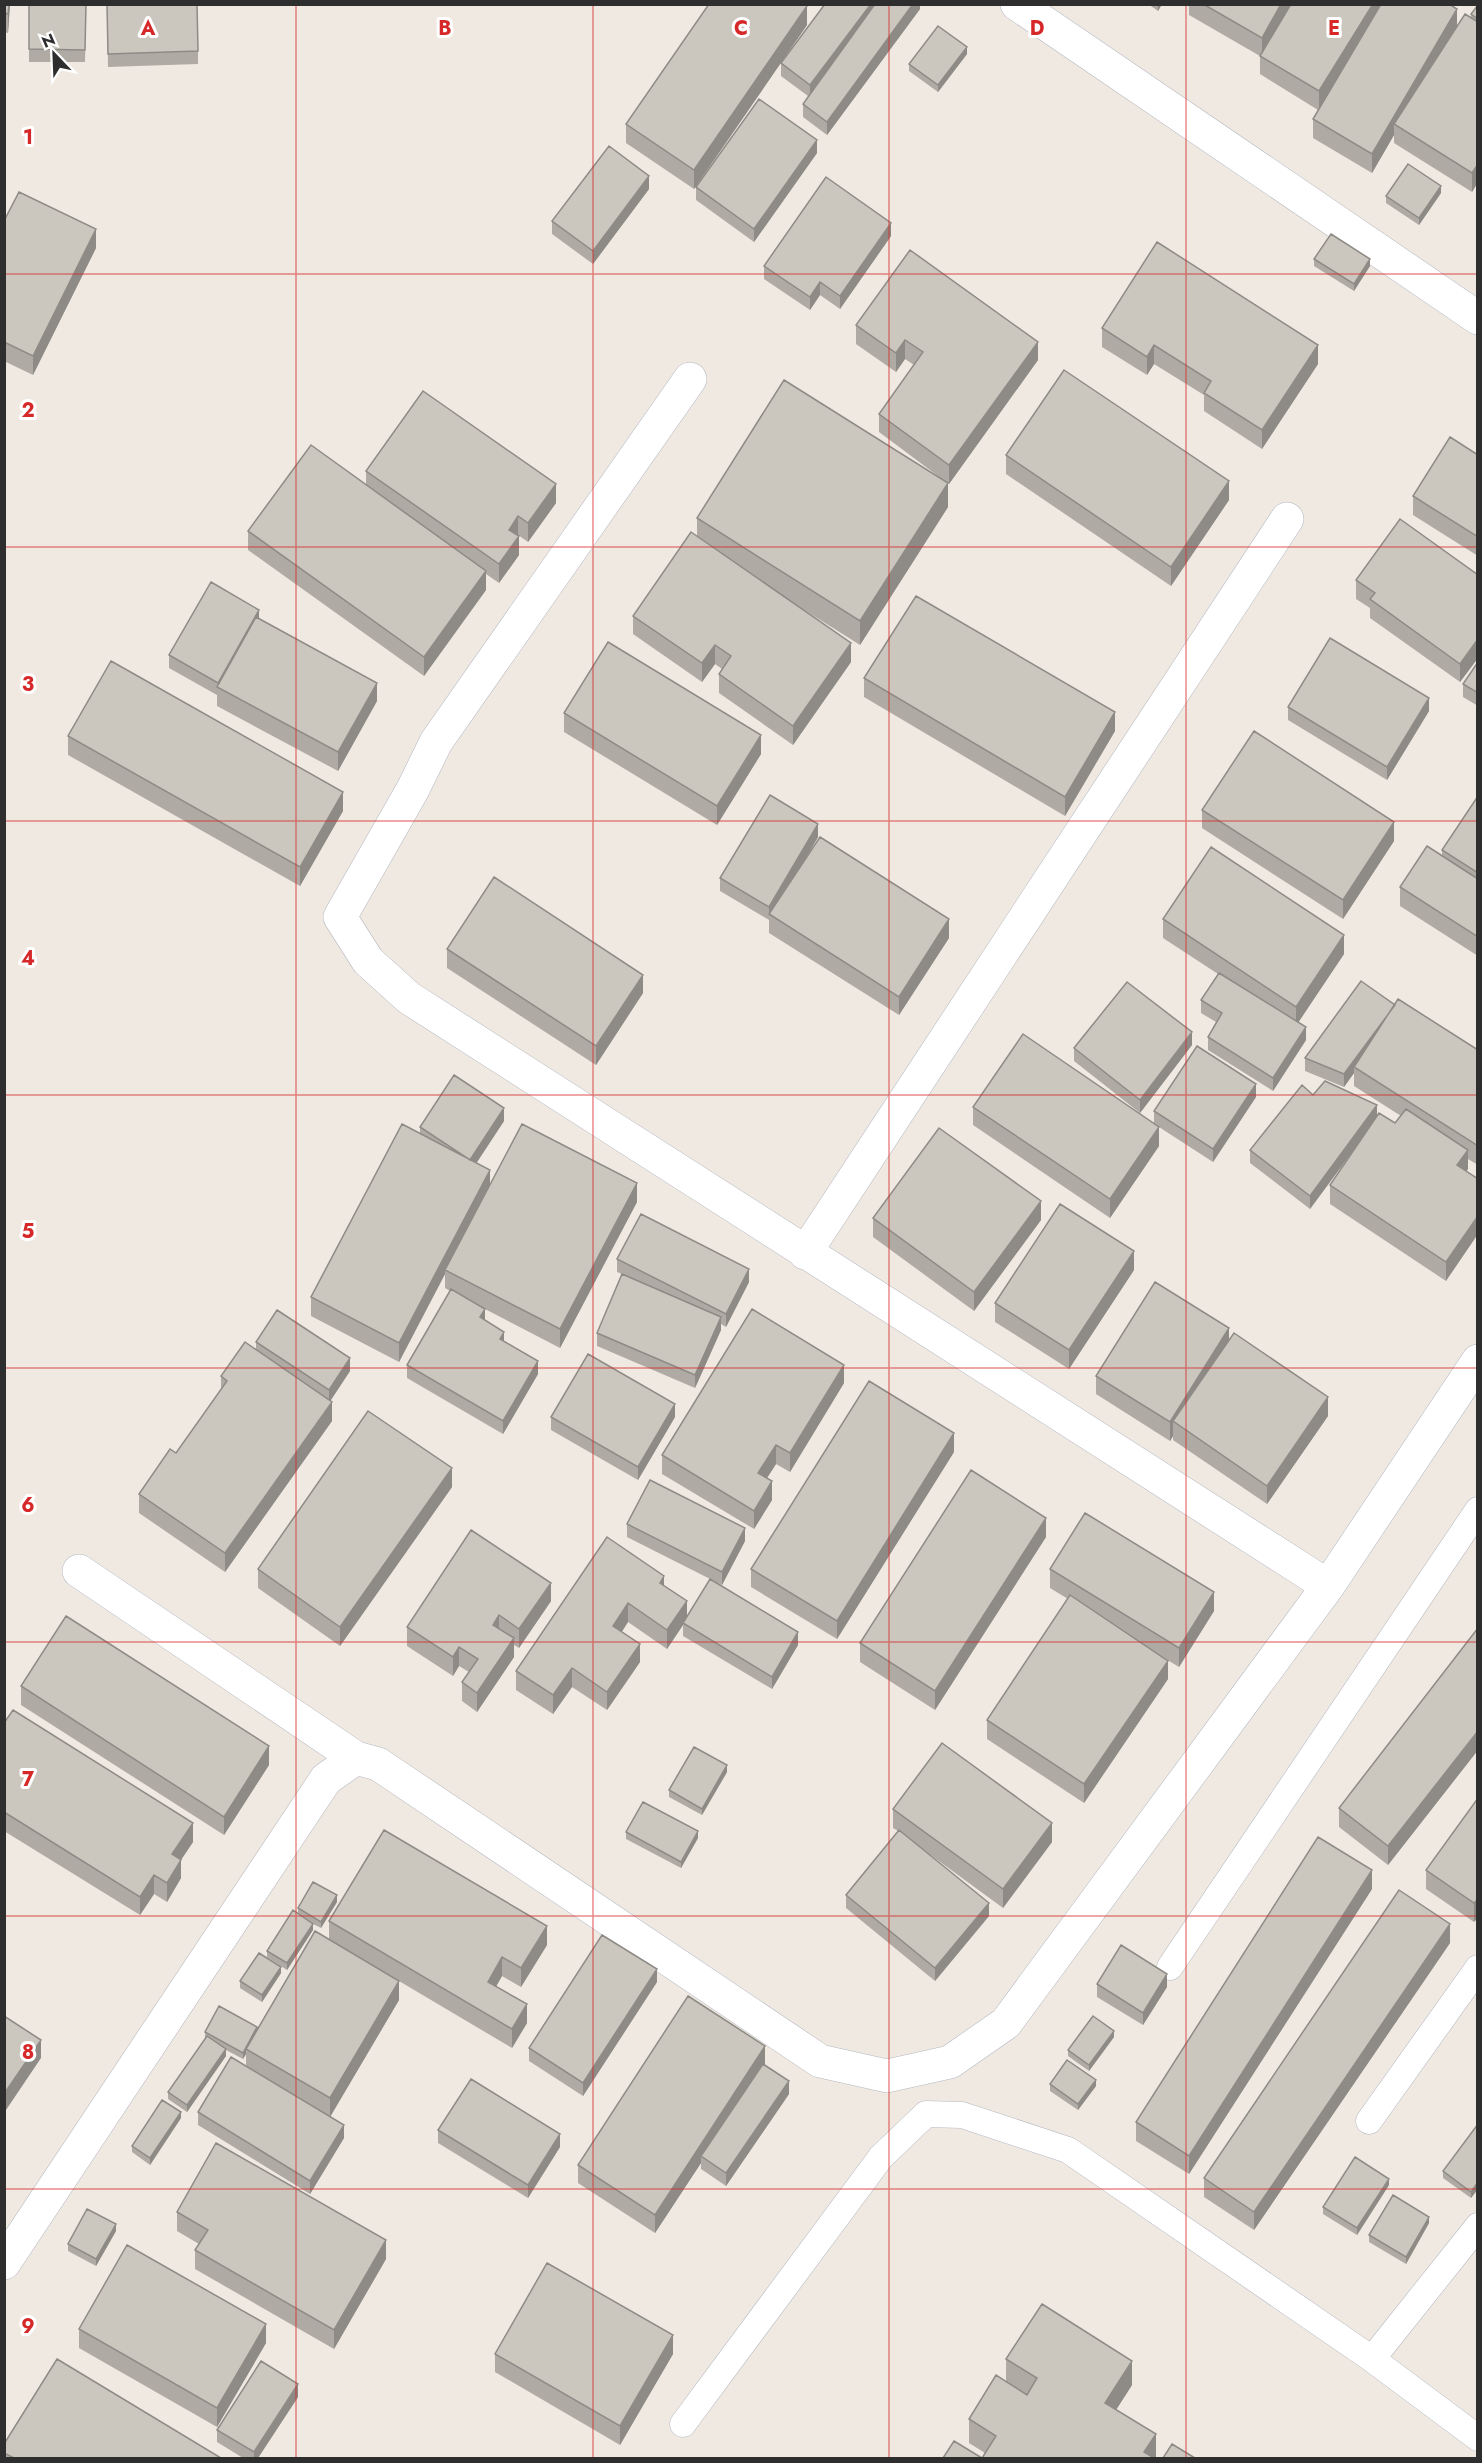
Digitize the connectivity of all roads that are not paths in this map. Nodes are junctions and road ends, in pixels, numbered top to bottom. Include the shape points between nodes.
1 (1017, 4) edge
2 (1478, 318) edge
3 (690, 379) dead end
4 (1287, 519) dead end
5 (805, 1253) junction
6 (1478, 1361) edge
7 (1478, 1510) edge
8 (79, 1570) dead end
9 (1328, 1586) junction
10 (356, 1758) junction
11 (1170, 1967) dead end
12 (1478, 1968) edge
13 (1369, 2121) dead end
14 (1478, 2226) edge
15 (4, 2263) edge
16 (1372, 2359) junction
17 (683, 2424) dead end
18 (1478, 2438) edge

1 - 2 street
3 - 5 street via 436,742 340,917 368,961 409,998
4 - 5 street
5 - 9 street
6 - 9 street
7 - 11 lane
8 - 10 street
9 - 10 street via 1006,2023 950,2062 887,2076 820,2061 378,1764
10 - 15 street via 326,1779
12 - 13 lane
14 - 16 lane
16 - 17 lane via 1068,2150 962,2115 926,2114 881,2157
16 - 18 lane

